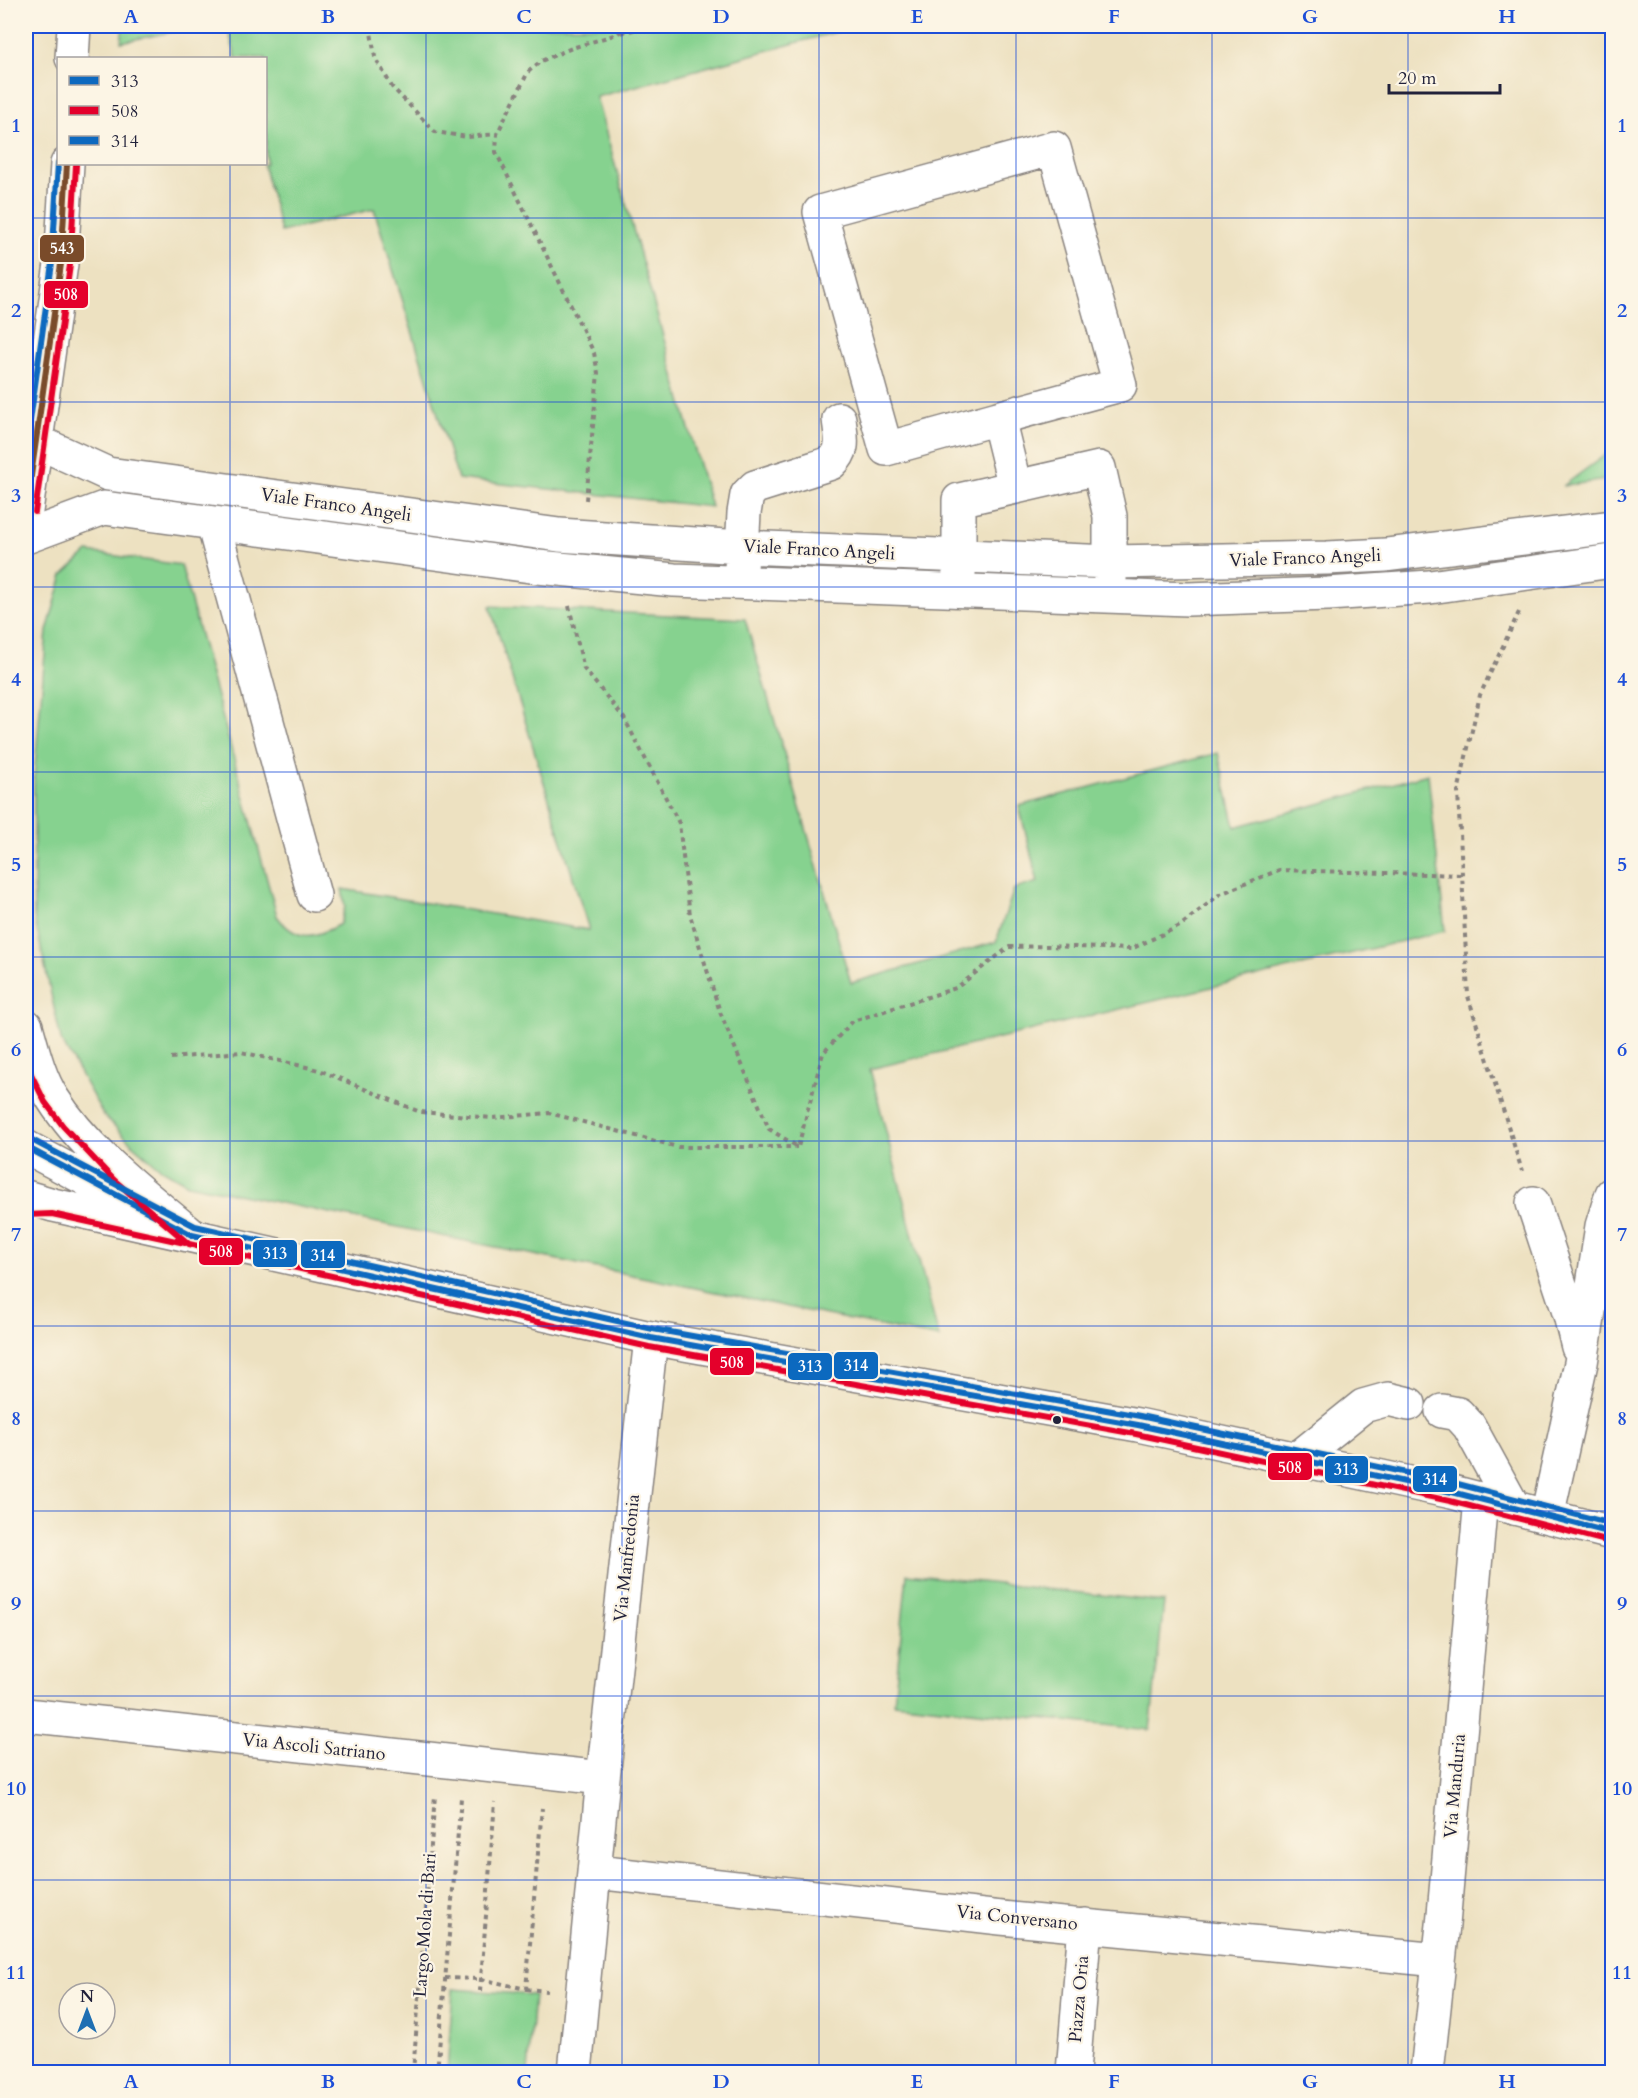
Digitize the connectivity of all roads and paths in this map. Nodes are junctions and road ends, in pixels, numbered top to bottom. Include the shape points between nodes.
1 (74, 26) edge
2 (370, 26) edge
3 (627, 26) edge
4 (649, 26) edge
5 (617, 34) junction
6 (72, 57) edge
7 (497, 134) junction
8 (67, 165) edge
9 (998, 418) junction
10 (838, 419) dead end
11 (36, 441) junction
12 (1015, 487) junction
13 (586, 500) dead end
14 (26, 511) edge
15 (213, 523) junction
16 (1612, 527) edge
17 (26, 537) edge
18 (741, 547) junction
19 (959, 557) junction
20 (1327, 558) junction
21 (1612, 561) edge
22 (1111, 562) junction
23 (741, 583) junction
24 (959, 592) junction
25 (1328, 594) junction
26 (1110, 597) junction
27 (568, 604) dead end
28 (1519, 612) dead end
29 (1461, 875) junction
30 (314, 896) dead end
31 (26, 1026) edge
32 (171, 1058) dead end
33 (26, 1147) edge
34 (798, 1147) junction
35 (1612, 1194) edge
36 (35, 1203) edge
37 (1533, 1203) joint
38 (192, 1235) junction
39 (651, 1338) junction
40 (1581, 1363) junction
41 (1409, 1404) dead end
42 (1442, 1411) dead end
43 (1297, 1459) junction
44 (1481, 1499) junction
45 (1514, 1508) junction
46 (1547, 1516) junction
47 (1612, 1533) edge
48 (26, 1715) edge
49 (603, 1778) junction
50 (435, 1787) dead end
51 (462, 1790) dead end
52 (496, 1796) dead end
53 (542, 1803) dead end
54 (596, 1872) junction
55 (1085, 1925) junction
56 (1439, 1960) junction
57 (445, 1977) junction
58 (481, 1979) junction
59 (480, 1991) dead end
60 (413, 2073) edge
61 (437, 2073) edge
62 (575, 2073) edge
63 (1073, 2073) edge
64 (1427, 2073) edge

1 - 6 street
2 - 7 path via 375,57 392,87 435,132 468,137
3 - 5 path
4 - 5 path
5 - 7 path via 541,61 528,72
7 - 13 path via 496,152 594,353 598,373
8 - 11 street via 62,264
9 - 9 street via 886,449 820,212 1054,148 1120,385
9 - 12 street
10 - 18 street via 842,447 831,463 755,487 747,495
11 - 14 street
11 - 18 street, Viale Franco Angeli via 108,474 559,535
12 - 19 street via 959,500
12 - 22 street via 1099,468 1110,516
15 - 17 street, Viale Franco Angeli via 104,508
15 - 23 street, Viale Franco Angeli via 538,567
15 - 30 street
16 - 20 street, Viale Franco Angeli via 1386,555
18 - 19 street, Viale Franco Angeli
18 - 23 street
19 - 22 street, Viale Franco Angeli
19 - 24 street
20 - 22 street, Viale Franco Angeli
20 - 25 street
21 - 25 street, Viale Franco Angeli via 1430,587
22 - 26 street
23 - 24 street, Viale Franco Angeli
24 - 26 street, Viale Franco Angeli
25 - 26 street, Viale Franco Angeli via 1188,599
27 - 34 path via 584,669 624,718 679,823 690,915 720,1012 769,1129
28 - 29 path via 1480,694 1458,792
29 - 34 path via 1279,870 1220,894 1180,926 1131,949 1009,947 956,988 853,1021 823,1053
29 - 37 path via 1468,996
31 - 38 street via 37,1065 69,1120 120,1173
32 - 34 path via 241,1052 319,1070 420,1112 492,1118 549,1113 678,1146
33 - 38 street
35 - 40 street via 1602,1226
36 - 38 street
37 - 40 street via 1570,1315
38 - 39 street
39 - 43 street via 1138,1425
39 - 49 street, Via Manfredonia
40 - 46 street
41 - 43 street via 1388,1399 1363,1406
42 - 45 street via 1458,1414 1469,1426
43 - 44 street
44 - 45 street
44 - 56 street, Via Manduria
45 - 46 street
46 - 47 street
48 - 49 street, Via Ascoli Satriano
49 - 54 street
50 - 60 path, Largo Mola di Bari
51 - 57 path
52 - 58 path
53 - 58 path via 526,1989
54 - 55 street, Via Conversano
54 - 62 street
55 - 56 street, Via Conversano
55 - 63 street, Piazza Oria
56 - 64 street, Via Manduria
57 - 58 path
57 - 61 path
58 - 59 path

